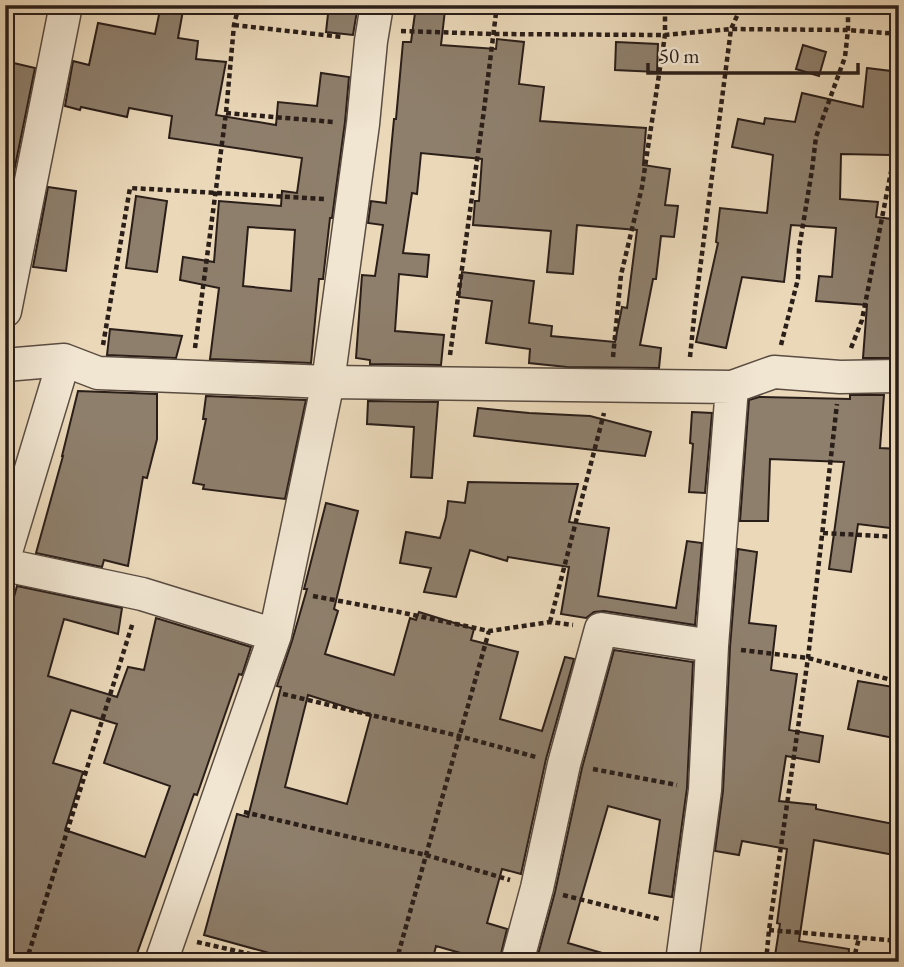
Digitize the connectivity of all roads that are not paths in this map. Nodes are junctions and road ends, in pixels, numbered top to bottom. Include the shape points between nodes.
1 (66, 5) edge
2 (373, 25) edge
3 (5, 311) edge
4 (64, 360) junction
5 (5, 365) edge
6 (899, 376) edge
7 (328, 382) junction
8 (732, 387) junction
9 (5, 555) edge
10 (5, 565) edge
11 (275, 635) junction
12 (712, 646) junction
13 (166, 949) edge
14 (517, 962) edge
15 (682, 962) edge

1 - 3 street
2 - 7 street
4 - 5 street
4 - 7 street via 98,373
4 - 9 street
6 - 8 street via 774,373
7 - 8 street
7 - 11 street
8 - 12 street
10 - 11 street via 142,594
11 - 13 street
12 - 14 street via 601,629
12 - 15 street via 705,790

